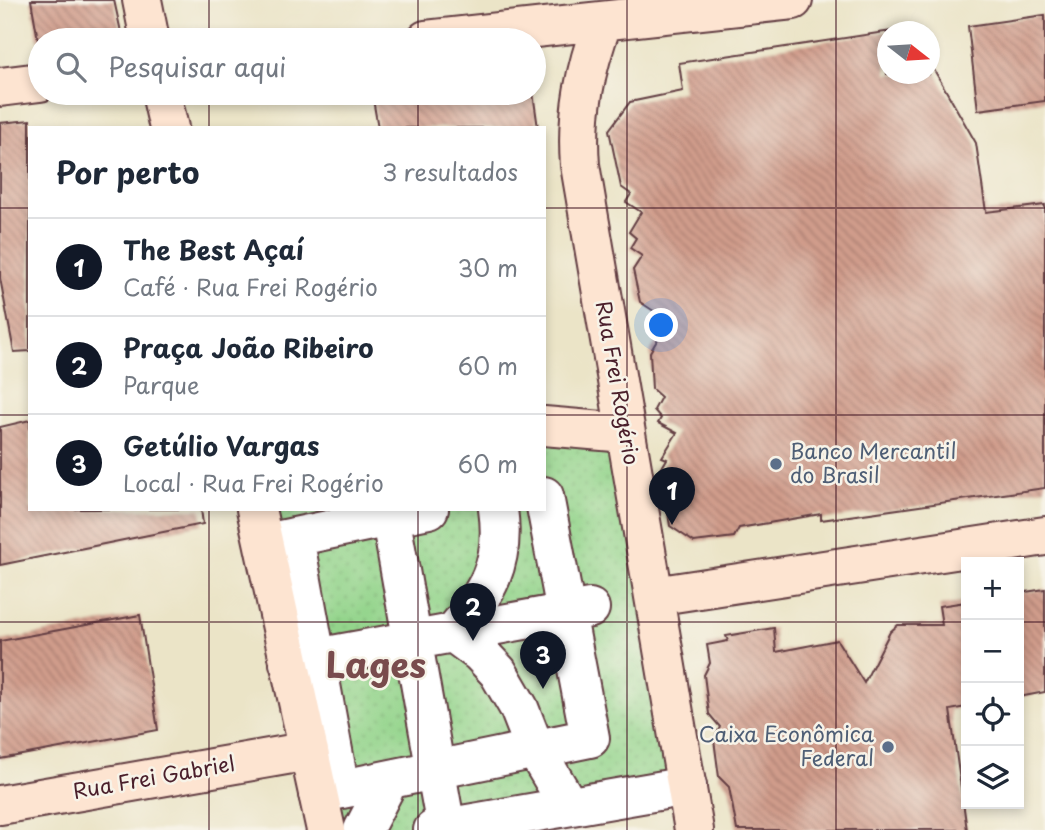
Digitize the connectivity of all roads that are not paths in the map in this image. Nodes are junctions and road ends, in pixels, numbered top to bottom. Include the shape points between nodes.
1 (142, 0) edge
2 (793, 0) edge
3 (601, 10) edge
4 (148, 28) edge
5 (496, 28) edge
6 (28, 84) edge
7 (0, 87) edge
8 (164, 105) edge
9 (169, 126) edge
10 (546, 426) edge
11 (626, 433) junction
12 (552, 488) edge
13 (410, 511) edge
14 (498, 511) edge
15 (390, 513) edge
16 (335, 518) edge
17 (271, 530) edge
18 (1045, 536) edge
19 (654, 596) junction
20 (579, 610) junction
21 (453, 634) junction
22 (413, 641) junction
23 (303, 661) junction
24 (535, 749) junction
25 (309, 751) junction
26 (436, 770) junction
27 (389, 780) junction
28 (687, 786) junction
29 (0, 805) edge
30 (328, 805) edge
31 (569, 806) junction
32 (440, 829) edge
33 (363, 830) edge
34 (694, 830) edge

1 - 4 main road
2 - 3 main road
3 - 5 main road
3 - 11 main road, Rua Frei Rogério via 577,125
6 - 7 main road
8 - 9 main road
10 - 11 main road
11 - 19 main road, Rua Frei Rogério
12 - 20 street
13 - 15 street
14 - 21 street via 501,533 495,570 485,594
15 - 16 street
15 - 22 street
16 - 17 street
17 - 23 main road
18 - 19 main road
19 - 28 main road, Rua Frei Rogério
20 - 21 street
20 - 24 street via 600,736
21 - 22 street
21 - 24 street via 498,672
22 - 23 street
22 - 26 street
23 - 25 main road
23 - 30 street
24 - 26 street
24 - 31 street
25 - 29 main road, Rua Frei Gabriel
25 - 30 main road
26 - 27 street
26 - 32 street
27 - 30 street
27 - 33 street
28 - 31 street
28 - 34 main road, Rua Frei Rogério
31 - 32 street

